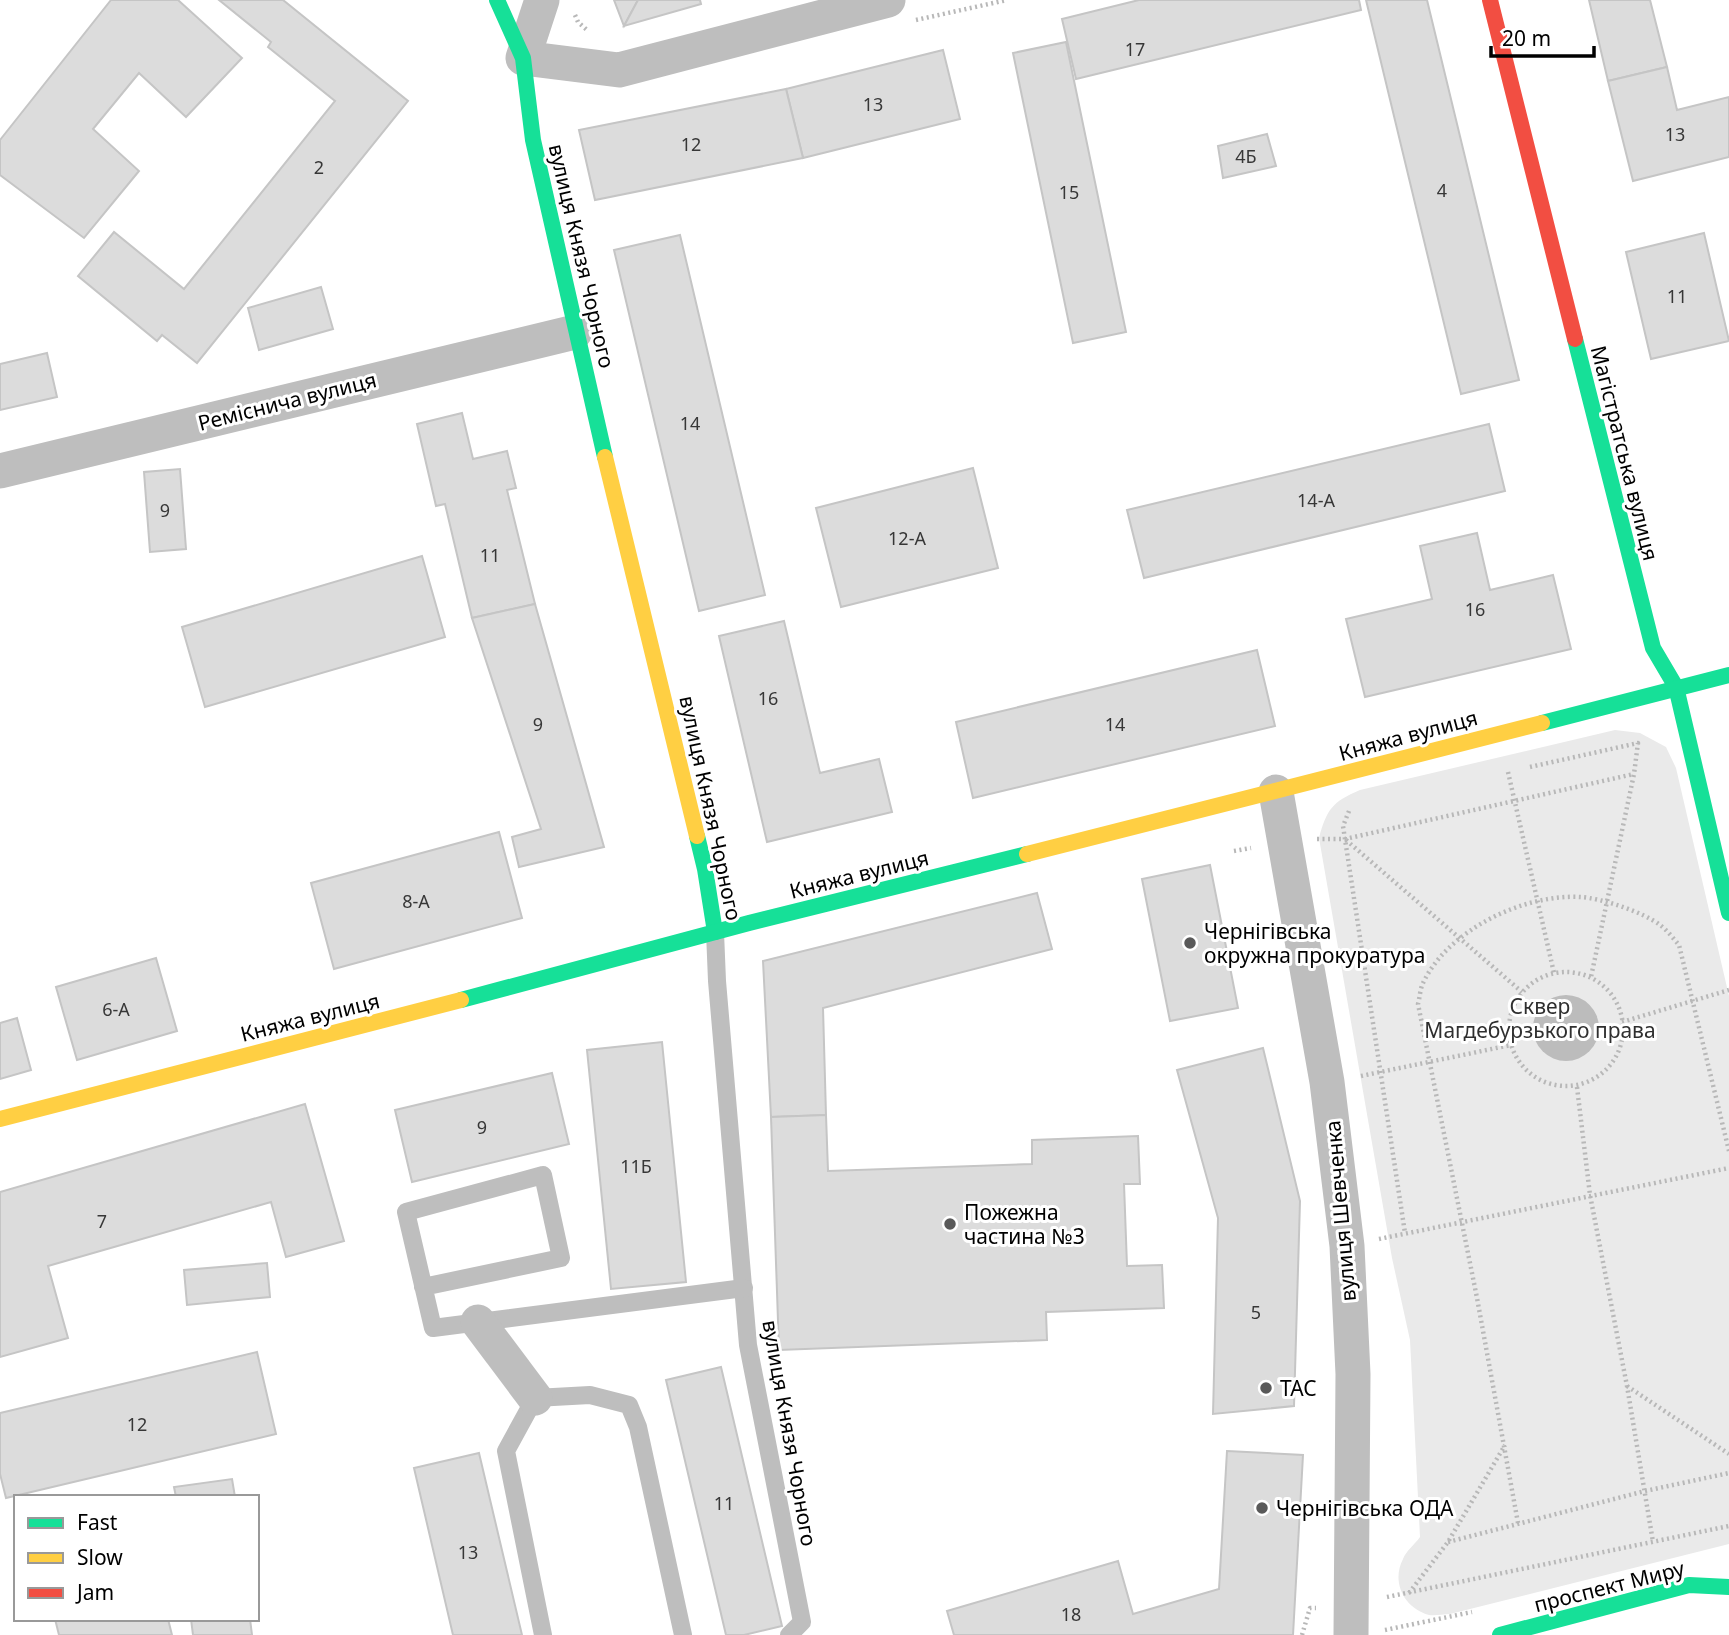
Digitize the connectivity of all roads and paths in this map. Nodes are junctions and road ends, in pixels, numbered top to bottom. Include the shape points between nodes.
1 (497, 0) edge
2 (888, 0) edge
3 (1490, 0) edge
4 (558, 7) edge
5 (593, 36) dead end
6 (523, 58) junction
7 (575, 332) junction
8 (0, 471) edge
9 (1729, 675) edge
10 (1676, 687) junction
11 (1634, 774) junction
12 (1276, 792) junction
13 (1513, 801) junction
14 (1312, 839) dead end
15 (1345, 839) junction
16 (1259, 847) dead end
17 (1234, 851) dead end
18 (1536, 902) junction
19 (1607, 903) junction
20 (1729, 913) edge
21 (715, 932) junction
22 (1460, 936) junction
23 (1554, 973) junction
24 (1591, 977) junction
25 (1729, 990) edge
26 (1522, 992) junction
27 (1692, 1001) junction
28 (1622, 1021) junction
29 (1511, 1045) junction
30 (1430, 1062) junction
31 (1381, 1072) junction
32 (1577, 1087) junction
33 (0, 1119) edge
34 (1729, 1152) edge
35 (1729, 1168) edge
36 (1590, 1195) junction
37 (1462, 1222) junction
38 (423, 1287) junction
39 (744, 1288) junction
40 (478, 1322) junction
41 (1627, 1386) junction
42 (535, 1398) junction
43 (1505, 1444) junction
44 (1729, 1454) edge
45 (1729, 1473) edge
46 (1644, 1491) junction
47 (1518, 1523) junction
48 (1729, 1526) edge
49 (1448, 1542) junction
50 (1653, 1542) junction
51 (1729, 1587) edge
52 (1409, 1593) junction
53 (1387, 1597) dead end
54 (1310, 1608) dead end
55 (543, 1635) edge
56 (682, 1635) edge
57 (789, 1635) edge
58 (1302, 1635) edge
59 (1352, 1635) edge
60 (1500, 1635) edge

1 - 6 street, вулиця Князя Чорного
2 - 6 street via 619,70
3 - 10 street, Магістратська вулиця via 1653,648
4 - 5 path
4 - 6 street
6 - 7 street, вулиця Князя Чорного via 533,141
7 - 8 street, Реміснича вулиця
7 - 21 street, вулиця Князя Чорного via 705,869
9 - 10 street, Княжа вулиця
10 - 12 street, Княжа вулиця
10 - 20 street, Магістратська вулиця
11 - 13 path
11 - 13 path via 1638,743 1508,772
11 - 19 path
12 - 21 street, Княжа вулиця
12 - 59 street, вулиця Шевченка via 1327,1082 1347,1245 1353,1374
13 - 15 path
13 - 18 path
14 - 15 path
15 - 22 path
15 - 31 path
16 - 17 path
18 - 19 path via 1581,897
18 - 22 path via 1494,916
18 - 23 path
19 - 24 path
19 - 27 path via 1661,925 1679,944
21 - 33 street, Княжа вулиця
21 - 39 lane, вулиця Князя Чорного
22 - 26 path
22 - 30 path via 1423,984 1418,1004
23 - 24 path
23 - 26 path
24 - 28 path via 1617,1003
25 - 27 path
26 - 29 path via 1509,1026
27 - 28 path
27 - 34 path
28 - 32 path via 1622,1040 1615,1058 1591,1082
29 - 30 path
29 - 32 path via 1532,1075
30 - 31 path
30 - 37 path
31 - 37 path via 1405,1233
32 - 36 path
35 - 36 path
36 - 37 path
36 - 41 path
37 - 43 path
38 - 38 lane via 406,1212 543,1175 561,1258
38 - 40 lane via 433,1328
39 - 40 lane
39 - 57 lane, вулиця Князя Чорного via 748,1345 803,1622
40 - 42 street
41 - 44 path
41 - 46 path
42 - 55 lane via 506,1451
42 - 56 lane via 590,1395 629,1405 638,1427
43 - 47 path
43 - 49 path
45 - 46 path
46 - 47 path
46 - 50 path
47 - 49 path
48 - 50 path
49 - 52 path
50 - 52 path
51 - 60 street, проспект Миру via 1689,1585
52 - 53 path
54 - 58 path

